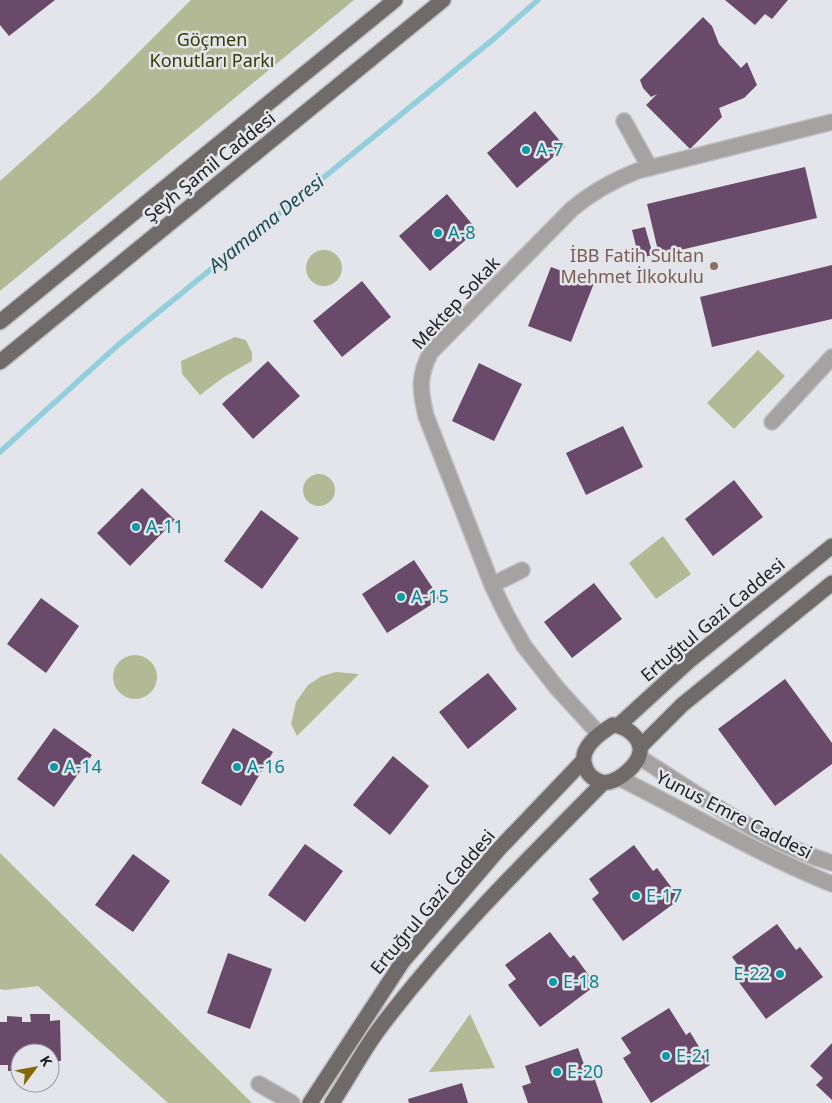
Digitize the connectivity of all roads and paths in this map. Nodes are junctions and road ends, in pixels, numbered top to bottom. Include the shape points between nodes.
1 (395, 0) edge
2 (443, 0) edge
3 (624, 121) dead end
4 (832, 122) edge
5 (650, 168) junction
6 (0, 322) edge
7 (832, 357) edge
8 (0, 362) edge
9 (772, 422) dead end
10 (832, 546) edge
11 (522, 570) dead end
12 (832, 583) edge
13 (492, 585) junction
14 (619, 726) junction
15 (599, 734) junction
16 (640, 752) junction
17 (583, 761) junction
18 (619, 778) junction
19 (603, 783) junction
20 (832, 863) edge
21 (832, 884) edge
22 (259, 1084) dead end
23 (292, 1103) edge
24 (310, 1103) edge
25 (332, 1103) edge

1 - 6 main road, Şeyh Şamil Caddesi
2 - 8 main road, Şeyh Şamil Caddesi
3 - 5 street
4 - 5 street, Mektep Sokak
5 - 13 street, Mektep Sokak via 636,171 591,193 572,209 431,352 424,365 421,393 426,416
7 - 9 street
10 - 14 main road, Ertuğtul Gazi Caddesi via 689,661
11 - 13 street
12 - 16 main road via 682,705
13 - 15 street, Mektep Sokak via 524,646
14 - 15 main road via 613,725
14 - 16 main road via 634,735
15 - 17 main road via 584,753
16 - 18 main road via 633,766
16 - 20 street, Yunus Emre Caddesi via 750,828
17 - 19 main road via 587,772
17 - 24 main road, Ertuğrul Gazi Caddesi via 498,850 403,961
18 - 19 main road
18 - 21 street, Yunus Emre Caddesi via 760,852
19 - 25 main road via 513,873 435,958 378,1031
22 - 23 street

